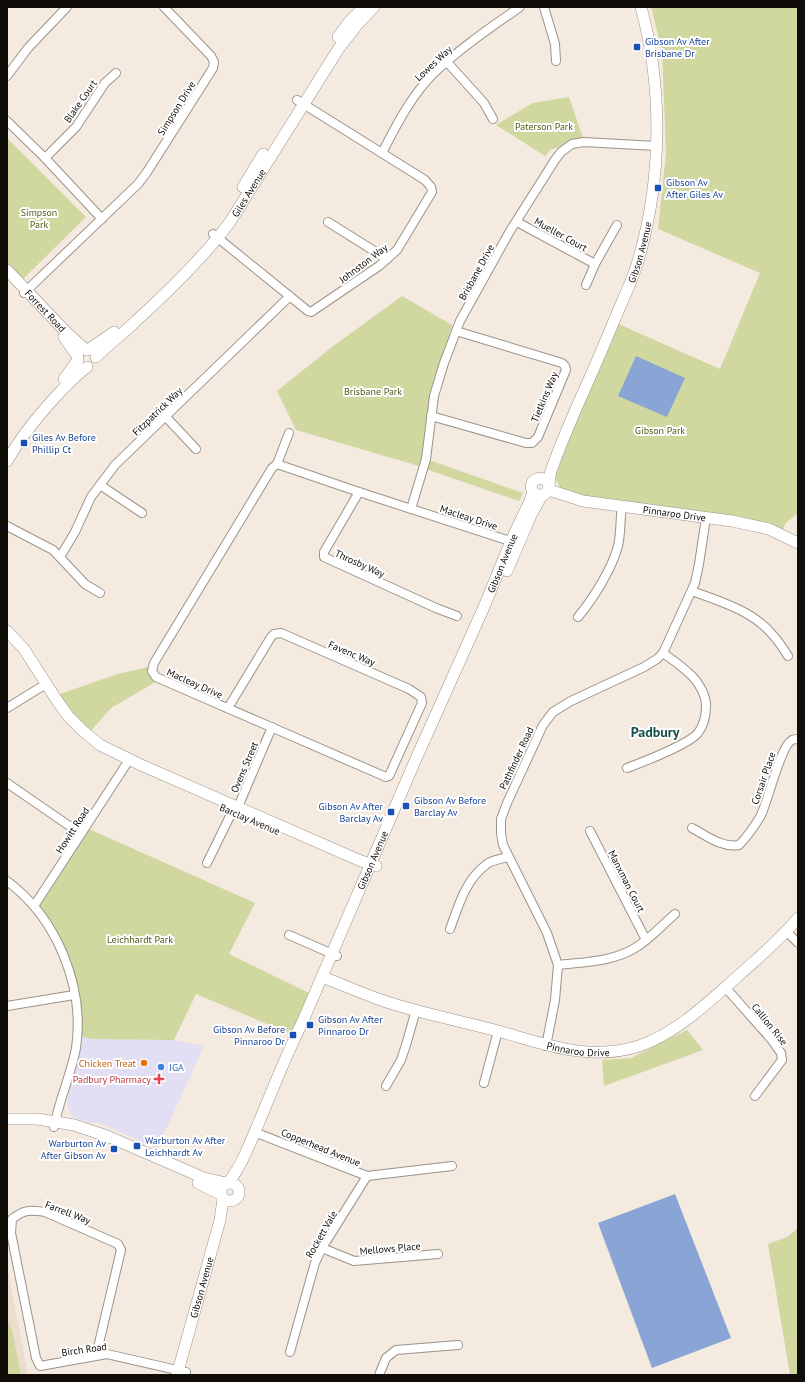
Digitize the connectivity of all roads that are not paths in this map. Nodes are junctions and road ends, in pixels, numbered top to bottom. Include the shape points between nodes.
1 (67, 7) edge
2 (164, 7) edge
3 (364, 7) edge
4 (374, 7) edge
5 (520, 7) edge
6 (544, 7) edge
7 (634, 7) edge
8 (640, 7) edge
9 (556, 61) dead end
10 (447, 62) junction
11 (116, 73) dead end
12 (7, 76) edge
13 (300, 102) junction
14 (493, 119) dead end
15 (7, 121) edge
16 (653, 146) junction
17 (382, 153) junction
18 (45, 158) junction
19 (102, 219) junction
20 (328, 222) dead end
21 (517, 222) junction
22 (617, 224) dead end
23 (215, 236) junction
24 (387, 259) junction
25 (595, 264) junction
26 (7, 270) edge
27 (7, 277) edge
28 (586, 285) dead end
29 (25, 292) junction
30 (290, 296) junction
31 (456, 331) junction
32 (86, 357) junction
33 (431, 416) junction
34 (166, 417) junction
35 (289, 433) dead end
36 (7, 448) edge
37 (196, 449) dead end
38 (7, 461) edge
39 (277, 464) junction
40 (100, 485) junction
41 (542, 487) junction
42 (359, 492) junction
43 (622, 506) junction
44 (412, 509) junction
45 (142, 513) dead end
46 (706, 518) junction
47 (7, 526) edge
48 (514, 543) junction
49 (798, 543) edge
50 (60, 557) junction
51 (692, 591) junction
52 (100, 593) dead end
53 (457, 616) dead end
54 (578, 617) dead end
55 (7, 631) edge
56 (7, 640) edge
57 (664, 653) junction
58 (788, 656) dead end
59 (43, 685) junction
60 (7, 708) edge
61 (228, 708) junction
62 (272, 727) junction
63 (798, 739) edge
64 (127, 763) junction
65 (627, 768) dead end
66 (389, 776) joint
67 (7, 783) edge
68 (235, 810) junction
69 (692, 828) dead end
70 (590, 831) dead end
71 (81, 834) junction
72 (508, 857) junction
73 (207, 863) dead end
74 (372, 869) junction
75 (7, 881) edge
76 (34, 906) junction
77 (676, 914) dead end
78 (798, 918) edge
79 (450, 929) dead end
80 (786, 932) junction
81 (289, 935) dead end
82 (646, 940) junction
83 (798, 943) edge
84 (335, 955) junction
85 (558, 965) junction
86 (325, 977) junction
87 (725, 987) junction
88 (74, 995) junction
89 (7, 1006) edge
90 (416, 1010) junction
91 (498, 1031) junction
92 (546, 1046) junction
93 (484, 1083) dead end
94 (386, 1086) dead end
95 (756, 1096) dead end
96 (7, 1119) edge
97 (54, 1124) junction
98 (7, 1125) edge
99 (257, 1133) junction
100 (452, 1166) dead end
101 (367, 1176) junction
102 (230, 1184) junction
103 (225, 1198) junction
104 (322, 1248) junction
105 (438, 1254) dead end
106 (458, 1345) dead end
107 (290, 1352) dead end
108 (96, 1356) junction
109 (36, 1358) joint
110 (181, 1373) edge
111 (379, 1375) edge

1 - 12 street via 28,48
2 - 19 street, Simpson Drive via 211,56 213,68 147,172
3 - 13 street, Giles Avenue via 337,38
4 - 13 street, Giles Avenue via 345,40
5 - 10 street, Lowes Way
6 - 9 street via 555,44
7 - 16 street, Gibson Avenue via 648,78
8 - 16 street, Gibson Avenue via 654,76 656,103
10 - 14 street via 484,104
10 - 17 street, Lowes Way via 420,90
11 - 18 street, Blake Court via 105,83 76,126
13 - 17 street, Johnston Way
13 - 23 street, Giles Avenue via 220,223
15 - 18 street
16 - 21 street, Brisbane Drive via 595,142 572,144 555,160
16 - 41 street, Gibson Avenue via 654,179 647,228 639,260 607,341 551,472
17 - 24 street, Johnston Way via 429,183 432,189 397,250
18 - 19 street
19 - 29 street, Simpson Drive
20 - 24 street
21 - 25 street, Mueller Court
21 - 31 street, Brisbane Drive
22 - 25 street
23 - 30 street, Johnston Way
23 - 32 street, Giles Avenue via 133,316
24 - 30 street, Johnston Way via 311,312
25 - 28 street
26 - 29 street, Forrest Road
27 - 29 street, Forrest Road
29 - 32 street, Forrest Road via 68,333
30 - 34 street, Fitzpatrick Way
31 - 33 street, Brisbane Drive via 434,396
31 - 33 street, Tietkins Way via 562,363 566,370 538,437 532,443
32 - 36 street, Giles Avenue via 36,409
32 - 38 street, Giles Avenue via 77,374 45,408
33 - 44 street, Brisbane Drive via 426,459
34 - 37 street
34 - 40 street, Fitzpatrick Way via 115,465
35 - 39 street, Macleay Drive
39 - 42 street, Macleay Drive
39 - 61 street, Macleay Drive via 272,468 230,536 154,663 152,671 156,677 164,681
40 - 45 street
40 - 50 street, Fitzpatrick Way via 91,497
41 - 43 street, Pinnaroo Drive via 583,501
41 - 48 street, Gibson Avenue via 531,516
42 - 44 street, Macleay Drive
42 - 53 street, Throsby Way via 327,546 324,557
43 - 46 street, Pinnaroo Drive
43 - 54 street via 618,546 605,577
44 - 48 street, Macleay Drive
46 - 49 street, Pinnaroo Drive via 769,529
46 - 51 street
47 - 50 street via 41,542
48 - 74 street, Gibson Avenue via 481,632
50 - 52 street via 85,584
51 - 57 street
51 - 58 street via 742,611 770,632
55 - 59 street, Barclay Avenue via 24,648
56 - 59 street, Barclay Avenue
57 - 65 street via 692,676 702,690 706,701 704,722 698,733 689,740
57 - 72 street, Pathfinder Road via 644,667 571,701 553,712 543,725 501,819 500,833
59 - 60 street
59 - 64 street, Barclay Avenue via 62,719 79,736 101,752
61 - 62 street, Macleay Drive
61 - 66 street, Favenc Way via 271,637 280,633 421,696 422,703
62 - 66 street, Macleay Drive via 386,777
62 - 68 street, Ovens Street
63 - 69 street, Corsair Place via 786,745 760,818 739,845 723,845
64 - 68 street, Barclay Avenue
64 - 71 street, Howitt Road
67 - 71 street
68 - 73 street, Ovens Street
68 - 74 street, Barclay Avenue via 342,860
70 - 82 street, Manxman Court
71 - 76 street, Howitt Road
72 - 79 street via 488,863 476,873 466,887
72 - 85 street, Pathfinder Road via 544,927
74 - 84 street, Gibson Avenue
75 - 76 street
76 - 88 street via 53,934 68,965
77 - 82 street
78 - 80 street, Pinnaroo Drive
80 - 83 street
80 - 87 street, Pinnaroo Drive
81 - 84 street
82 - 85 street via 626,953 612,958
84 - 86 street, Gibson Avenue
85 - 92 street, Pathfinder Road via 556,1000
86 - 90 street, Pinnaroo Drive via 379,999
86 - 99 street, Gibson Avenue
87 - 92 street, Pinnaroo Drive via 675,1028 638,1046 609,1052 584,1052
87 - 95 street, Callion Rise via 781,1053 782,1060
88 - 89 street
88 - 97 street via 78,1013 76,1047
90 - 91 street, Pinnaroo Drive
90 - 94 street via 401,1060
91 - 92 street, Pinnaroo Drive
91 - 93 street
96 - 97 street via 37,1120
97 - 98 street
97 - 102 street via 67,1123 105,1136 204,1178
97 - 103 street via 171,1170 214,1190
99 - 101 street, Copperhead Avenue
99 - 102 street, Gibson Avenue via 240,1174
100 - 101 street, Copperhead Avenue
101 - 104 street, Rockett Vale
102 - 103 street via 221,1189
102 - 103 street via 239,1190 238,1197
103 - 110 street, Gibson Avenue via 226,1214
104 - 105 street, Mellows Place via 354,1261
104 - 107 street, Rockett Vale via 315,1263
106 - 111 street via 396,1350 386,1358
108 - 109 street, Birch Road via 40,1366
108 - 109 street, Farrell Way via 121,1250 118,1244 45,1212 34,1211 21,1212 12,1219 11,1233
108 - 110 street, Birch Road via 107,1354

